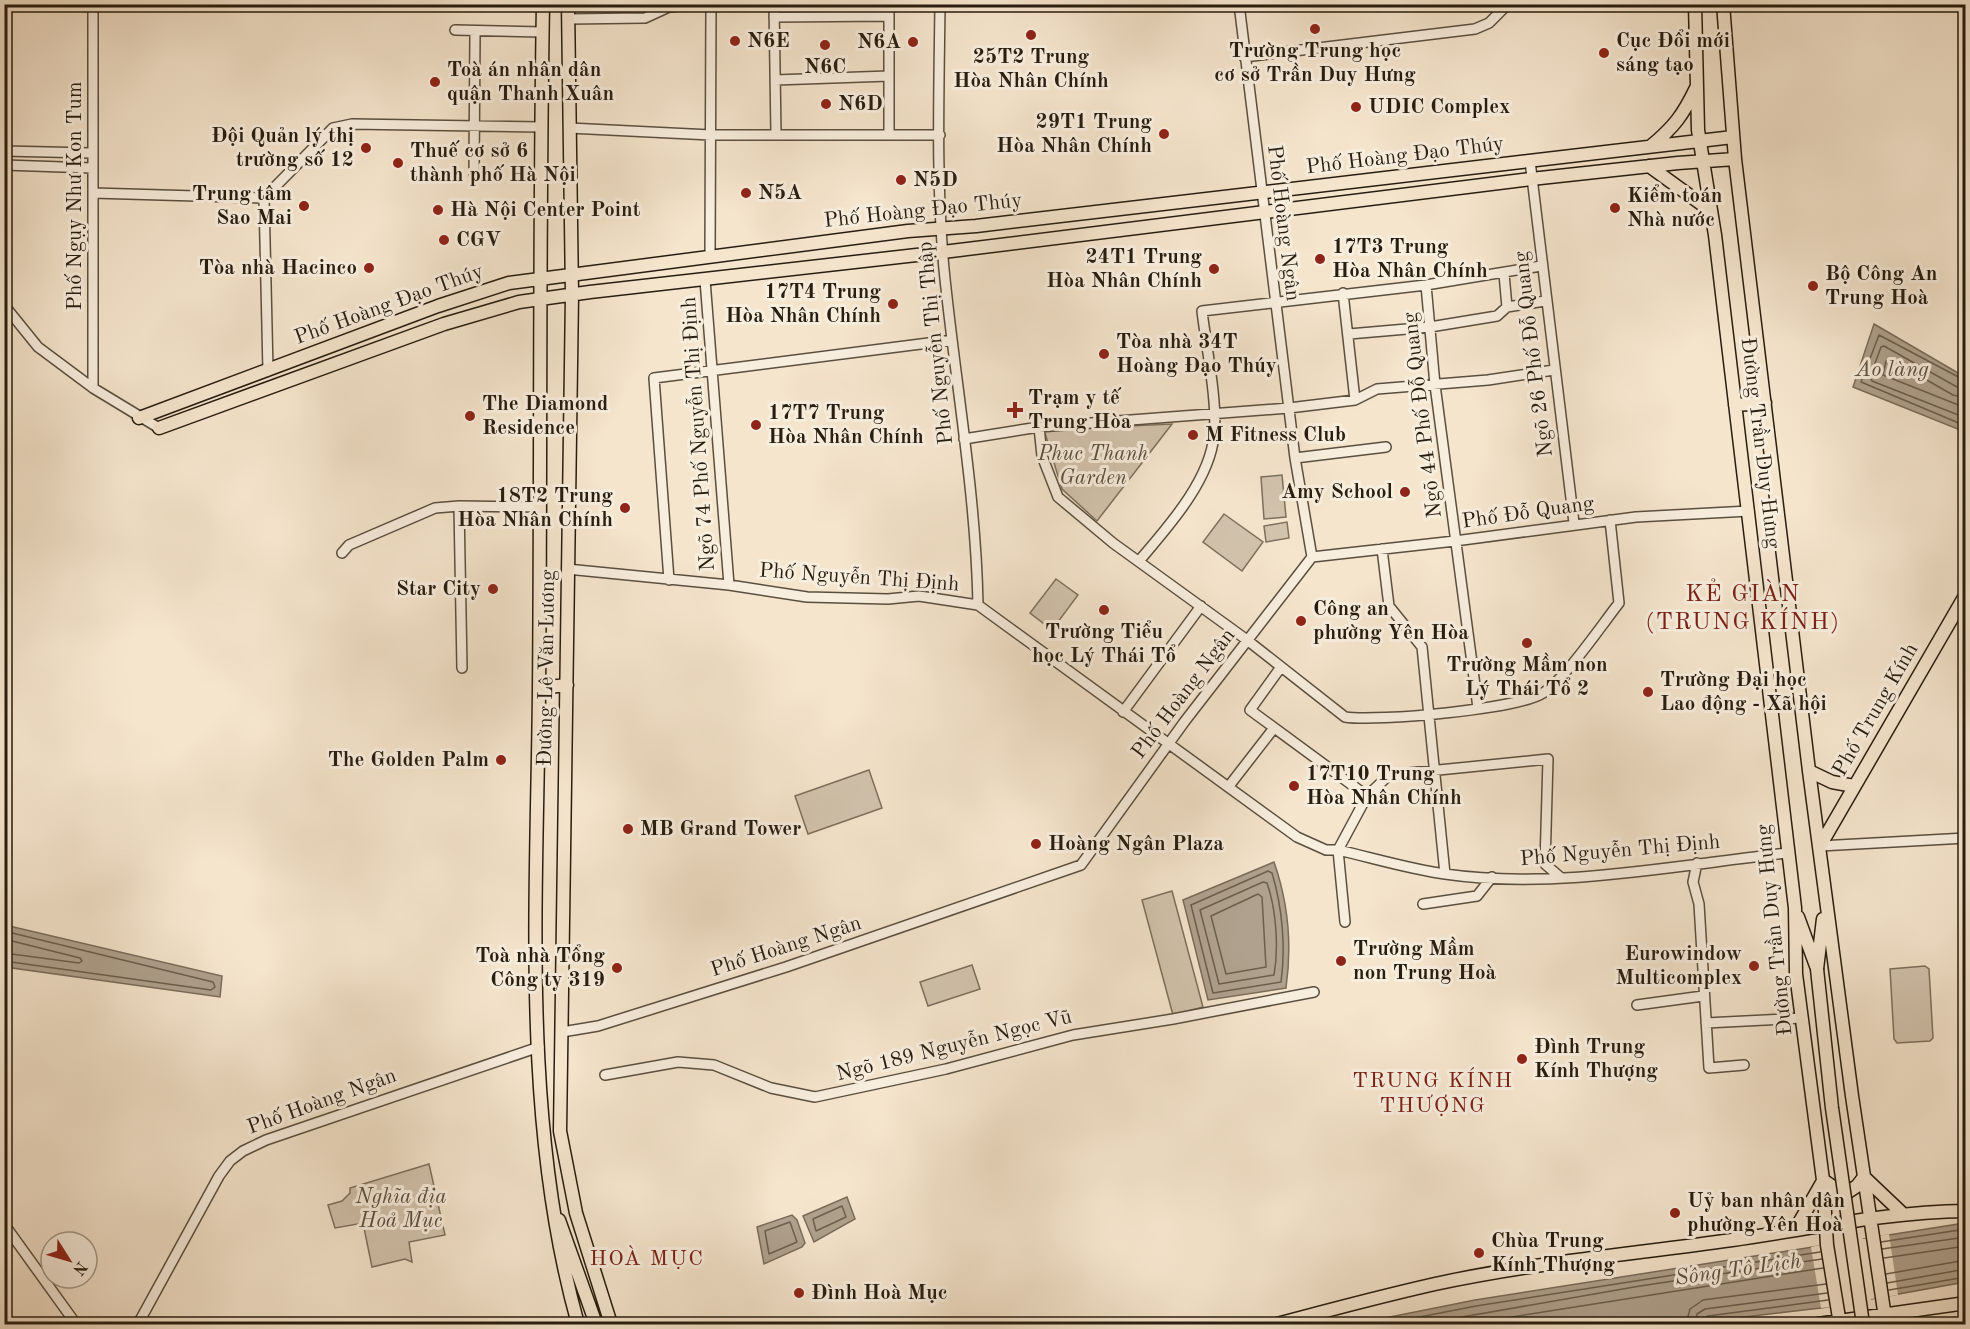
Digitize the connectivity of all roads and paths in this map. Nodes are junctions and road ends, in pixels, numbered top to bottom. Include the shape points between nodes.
1 (93, 4) edge
2 (543, 4) edge
3 (568, 4) edge
4 (701, 4) edge
5 (711, 4) edge
6 (774, 4) edge
7 (889, 4) edge
8 (940, 4) edge
9 (1239, 4) edge
10 (1508, 4) edge
11 (1695, 4) edge
12 (1724, 4) edge
13 (889, 16) junction
14 (774, 17) junction
15 (568, 20) junction
16 (455, 30) dead end
17 (475, 31) junction
18 (542, 32) junction
19 (1244, 57) junction
20 (889, 76) junction
21 (775, 80) junction
22 (1698, 84) junction
23 (474, 127) junction
24 (541, 127) junction
25 (569, 128) junction
26 (711, 135) junction
27 (776, 135) junction
28 (889, 135) junction
29 (940, 135) junction
30 (1733, 137) junction
31 (1700, 140) junction
32 (1650, 147) junction
33 (4, 152) edge
34 (91, 153) junction
35 (1735, 159) junction
36 (1530, 161) junction
37 (1703, 161) junction
38 (4, 165) edge
39 (1649, 166) junction
40 (92, 168) junction
41 (474, 174) dead end
42 (1532, 179) junction
43 (1261, 192) junction
44 (93, 193) junction
45 (264, 198) junction
46 (1263, 211) junction
47 (1711, 211) junction
48 (943, 228) junction
49 (943, 252) junction
50 (711, 256) junction
51 (1541, 266) junction
52 (571, 274) junction
53 (1504, 274) junction
54 (540, 278) junction
55 (705, 280) junction
56 (1426, 285) junction
57 (1343, 293) junction
58 (572, 295) junction
59 (539, 300) junction
60 (1545, 301) junction
61 (1275, 303) junction
62 (4, 305) edge
63 (438, 306) junction
64 (1507, 307) junction
65 (444, 324) junction
66 (1430, 327) junction
67 (1348, 334) junction
68 (952, 339) junction
69 (1554, 370) junction
70 (268, 371) junction
71 (712, 372) junction
72 (1435, 385) junction
73 (269, 387) junction
74 (93, 388) junction
75 (1355, 400) junction
76 (1766, 403) junction
77 (1736, 405) junction
78 (1289, 408) junction
79 (1214, 415) junction
80 (139, 418) junction
81 (1039, 427) junction
82 (159, 428) joint
83 (964, 439) junction
84 (1386, 447) dead end
85 (1295, 458) junction
86 (459, 506) junction
87 (540, 507) junction
88 (1749, 511) junction
89 (1610, 520) junction
90 (1574, 523) junction
91 (1455, 541) junction
92 (1382, 549) junction
93 (342, 553) dead end
94 (1312, 557) junction
95 (1139, 561) junction
96 (567, 570) junction
97 (669, 580) junction
98 (729, 585) junction
99 (1964, 601) edge
100 (978, 605) junction
101 (1201, 606) junction
102 (1965, 628) edge
103 (1247, 640) junction
104 (1281, 667) junction
105 (462, 668) dead end
106 (567, 685) junction
107 (539, 688) junction
108 (1478, 708) junction
109 (1123, 712) junction
110 (1428, 714) junction
111 (1274, 728) junction
112 (1170, 742) junction
113 (1434, 771) junction
114 (1809, 771) junction
115 (1229, 786) junction
116 (1854, 786) junction
117 (1367, 796) junction
118 (1965, 838) edge
119 (1820, 846) junction
120 (1338, 850) junction
121 (1787, 853) junction
122 (1697, 863) junction
123 (1445, 874) junction
124 (1492, 877) junction
125 (1560, 877) junction
126 (1825, 903) junction
127 (1423, 904) dead end
128 (1795, 908) junction
129 (1345, 922) dead end
130 (1817, 969) junction
131 (1314, 992) dead end
132 (1703, 996) junction
133 (1637, 1005) dead end
134 (1802, 1018) junction
135 (1706, 1023) junction
136 (562, 1032) junction
137 (539, 1047) junction
138 (1744, 1065) dead end
139 (605, 1076) dead end
140 (1864, 1177) junction
141 (1823, 1180) junction
142 (572, 1196) junction
143 (551, 1202) junction
144 (1965, 1210) edge
145 (1903, 1214) junction
146 (1872, 1218) junction
147 (4, 1224) edge
148 (1826, 1224) junction
149 (1794, 1230) junction
150 (567, 1238) junction
151 (1965, 1303) edge
152 (1886, 1320) edge
153 (1840, 1323) edge
154 (76, 1324) edge
155 (138, 1324) edge
156 (578, 1324) edge
157 (596, 1324) edge
158 (611, 1324) edge
159 (1277, 1324) edge
160 (1818, 1324) edge
161 (1863, 1324) edge

1 - 34 street, Phố Ngụy Như Kon Tum
2 - 18 main road, Đường Lê Văn Lương
3 - 15 main road, Đường Lê Văn Lương
4 - 15 street via 669,6 645,18
5 - 26 street
6 - 14 street
7 - 13 street
8 - 29 street, Phố Nguyễn Thị Thập
9 - 19 street, Phố Hoàng Ngân
10 - 19 street via 1475,29
11 - 22 main road, Đường Trần Duy Hưng
12 - 30 main road, Đường Trần Duy Hưng
13 - 14 street
13 - 20 street
14 - 21 street
15 - 25 main road, Đường Lê Văn Lương
16 - 17 street
17 - 18 street
17 - 23 street
18 - 24 main road, Đường Lê Văn Lương
19 - 43 street, Phố Hoàng Ngân
20 - 21 street
20 - 28 street
21 - 27 street
22 - 31 main road, Đường Trần Duy Hưng
22 - 32 main road via 1684,115
23 - 24 street
23 - 41 street
23 - 45 street via 352,124 333,128
24 - 54 main road, Đường Lê Văn Lương
25 - 26 street
25 - 52 main road, Đường Lê Văn Lương
26 - 27 street
26 - 50 street
27 - 28 street
28 - 29 street
29 - 48 street, Phố Nguyễn Thị Thập
30 - 31 main road, Phố Hoàng Đạo Thúy
30 - 35 main road, Đường Trần Duy Hưng
31 - 32 main road, Phố Hoàng Đạo Thúy
31 - 37 main road, Đường Trần Duy Hưng
32 - 36 main road, Phố Hoàng Đạo Thúy
33 - 34 street
34 - 40 street, Phố Ngụy Như Kon Tum
35 - 37 main road, Phố Hoàng Đạo Thúy
35 - 76 main road, Đường Trần Duy Hưng
36 - 42 street, Ngõ 26 Phố Đỗ Quang
36 - 43 main road, Phố Hoàng Đạo Thúy
37 - 39 main road, Phố Hoàng Đạo Thúy
37 - 47 main road, Đường Trần Duy Hưng
38 - 40 street
39 - 42 main road, Phố Hoàng Đạo Thúy
39 - 47 main road
40 - 44 street, Phố Ngụy Như Kon Tum
42 - 46 main road, Phố Hoàng Đạo Thúy
42 - 51 street, Ngõ 26 Phố Đỗ Quang
43 - 46 street, Phố Hoàng Ngân
43 - 48 main road, Phố Hoàng Đạo Thúy
44 - 45 street
44 - 74 street, Phố Ngụy Như Kon Tum
45 - 70 street
46 - 49 main road, Phố Hoàng Đạo Thúy
46 - 61 street, Phố Hoàng Ngân
47 - 77 main road, Đường Trần Duy Hưng
48 - 49 street, Phố Nguyễn Thị Thập
48 - 50 main road, Phố Hoàng Đạo Thúy
49 - 55 main road, Phố Hoàng Đạo Thúy
49 - 68 street, Phố Nguyễn Thị Thập
50 - 52 main road, Phố Hoàng Đạo Thúy
51 - 53 street
51 - 60 street, Ngõ 26 Phố Đỗ Quang
52 - 54 main road, Phố Hoàng Đạo Thúy
52 - 58 main road, Đường Lê Văn Lương
53 - 56 street
53 - 64 street
54 - 59 main road, Đường Lê Văn Lương
54 - 63 main road, Phố Hoàng Đạo Thúy via 509,283
55 - 58 main road, Phố Hoàng Đạo Thúy
55 - 71 street, Ngõ 74 Phố Nguyễn Thị Định
56 - 57 street
56 - 66 street, Ngõ 44 Phố Đỗ Quang
57 - 61 street
57 - 67 street
58 - 59 main road, Phố Hoàng Đạo Thúy
58 - 96 main road, Đường Lê Văn Lương
59 - 65 main road, Phố Hoàng Đạo Thúy
59 - 87 main road, Đường Lê Văn Lương
60 - 64 street
60 - 69 street, Ngõ 26 Phố Đỗ Quang
61 - 78 street, Phố Hoàng Ngân
61 - 79 street via 1202,311
62 - 74 street via 38,346
63 - 65 main road
63 - 70 main road, Phố Hoàng Đạo Thúy
64 - 66 street via 1497,316
65 - 73 main road, Phố Hoàng Đạo Thúy
66 - 67 street
66 - 72 street, Ngõ 44 Phố Đỗ Quang
67 - 75 street
68 - 71 street
68 - 83 street, Phố Nguyễn Thị Thập
69 - 72 street
69 - 90 street, Ngõ 26 Phố Đỗ Quang
70 - 73 main road
70 - 80 main road, Phố Hoàng Đạo Thúy
71 - 97 street via 654,378
71 - 98 street, Ngõ 74 Phố Nguyễn Thị Định
72 - 75 street via 1377,389
72 - 91 street, Ngõ 44 Phố Đỗ Quang
73 - 82 main road, Phố Hoàng Đạo Thúy
74 - 80 street
75 - 78 street
76 - 77 main road
76 - 114 main road, Đường Trần Duy Hưng
77 - 88 main road, Đường Trần Duy Hưng
78 - 79 street
78 - 85 street, Phố Hoàng Ngân
79 - 81 street
79 - 95 street via 1215,436 1206,465 1173,520
80 - 82 street
81 - 83 street
81 - 95 street via 1042,456 1058,497
83 - 100 street, Phố Nguyễn Thị Thập
84 - 85 street
85 - 94 street, Phố Hoàng Ngân
86 - 87 street
86 - 93 street via 435,508 349,545
86 - 105 street
87 - 107 main road, Đường Lê Văn Lương
88 - 89 street, Phố Đỗ Quang
88 - 121 main road, Đường Trần Duy Hưng
89 - 90 street, Phố Đỗ Quang
89 - 108 street via 1619,603 1542,694 1527,701
90 - 91 street, Phố Đỗ Quang
91 - 92 street, Phố Đỗ Quang
91 - 108 street, Ngõ 44 Phố Đỗ Quang
92 - 94 street, Phố Đỗ Quang
92 - 110 street via 1389,606 1422,647
94 - 103 street, Phố Hoàng Ngân
95 - 101 street
96 - 97 street, Phố Nguyễn Thị Định
96 - 106 main road, Đường Lê Văn Lương
97 - 98 street, Phố Nguyễn Thị Định
98 - 100 street, Phố Nguyễn Thị Định via 807,597 919,596
99 - 102 street
99 - 116 main road, Phố Trung Kính
100 - 109 street, Phố Nguyễn Thị Định
101 - 103 street
101 - 109 street
103 - 104 street
103 - 112 street, Phố Hoàng Ngân
104 - 110 street via 1345,717 1363,720
104 - 111 street via 1250,710
106 - 107 main road
106 - 136 main road, Đường Lê Văn Lương
107 - 137 main road, Đường Lê Văn Lương
108 - 110 street
109 - 112 street, Phố Nguyễn Thị Định
110 - 113 street
111 - 115 street
111 - 117 street
112 - 115 street, Phố Nguyễn Thị Định
112 - 136 street, Phố Hoàng Ngân via 1081,865 786,967 598,1026
113 - 117 street via 1389,775
113 - 123 street
113 - 125 street via 1548,759 1545,864
114 - 116 main road via 1832,782
114 - 119 main road, Đường Trần Duy Hưng
115 - 120 street, Phố Nguyễn Thị Định via 1297,837 1326,850
116 - 119 main road, Phố Trung Kính
117 - 120 street
118 - 119 street
119 - 126 main road, Đường Trần Duy Hưng
120 - 123 street, Phố Nguyễn Thị Định
120 - 129 street
121 - 122 street, Phố Nguyễn Thị Định
121 - 128 main road, Đường Trần Duy Hưng
122 - 125 street, Phố Nguyễn Thị Định
122 - 132 street via 1694,882 1699,904
123 - 124 street, Phố Nguyễn Thị Định
124 - 125 street, Phố Nguyễn Thị Định
124 - 127 street via 1477,896
126 - 130 main road
126 - 140 main road, Đường Trần Duy Hưng
128 - 130 main road
128 - 134 main road, Đường Trần Duy Hưng via 1796,974
130 - 161 main road, bridge
131 - 139 street, Ngõ 189 Nguyễn Ngọc Vũ via 1073,1035 946,1069 815,1097 771,1088 714,1065 678,1062
132 - 133 street
132 - 135 street
134 - 135 street
134 - 141 main road, Đường Trần Duy Hưng
135 - 138 street via 1709,1068
136 - 142 main road, Đường Lê Văn Lương via 560,1131
137 - 143 main road, Đường Lê Văn Lương via 543,1142
137 - 155 street, Phố Hoàng Ngân via 352,1109 243,1151 219,1176
140 - 141 main road via 1848,1192
140 - 145 main road
140 - 146 main road, Đường Trần Duy Hưng
141 - 148 main road, Đường Trần Duy Hưng
141 - 149 main road
142 - 150 main road
142 - 158 main road, Đường Lê Văn Lương
143 - 150 main road
143 - 156 main road, Đường Lê Văn Lương via 562,1266
144 - 145 main road
145 - 146 main road
146 - 148 main road
146 - 152 main road, Đường Trần Duy Hưng
147 - 154 street
148 - 149 main road
148 - 153 main road, Đường Trần Duy Hưng
149 - 159 main road via 1489,1274
150 - 157 main road
151 - 152 main road
152 - 153 main road
153 - 160 main road

